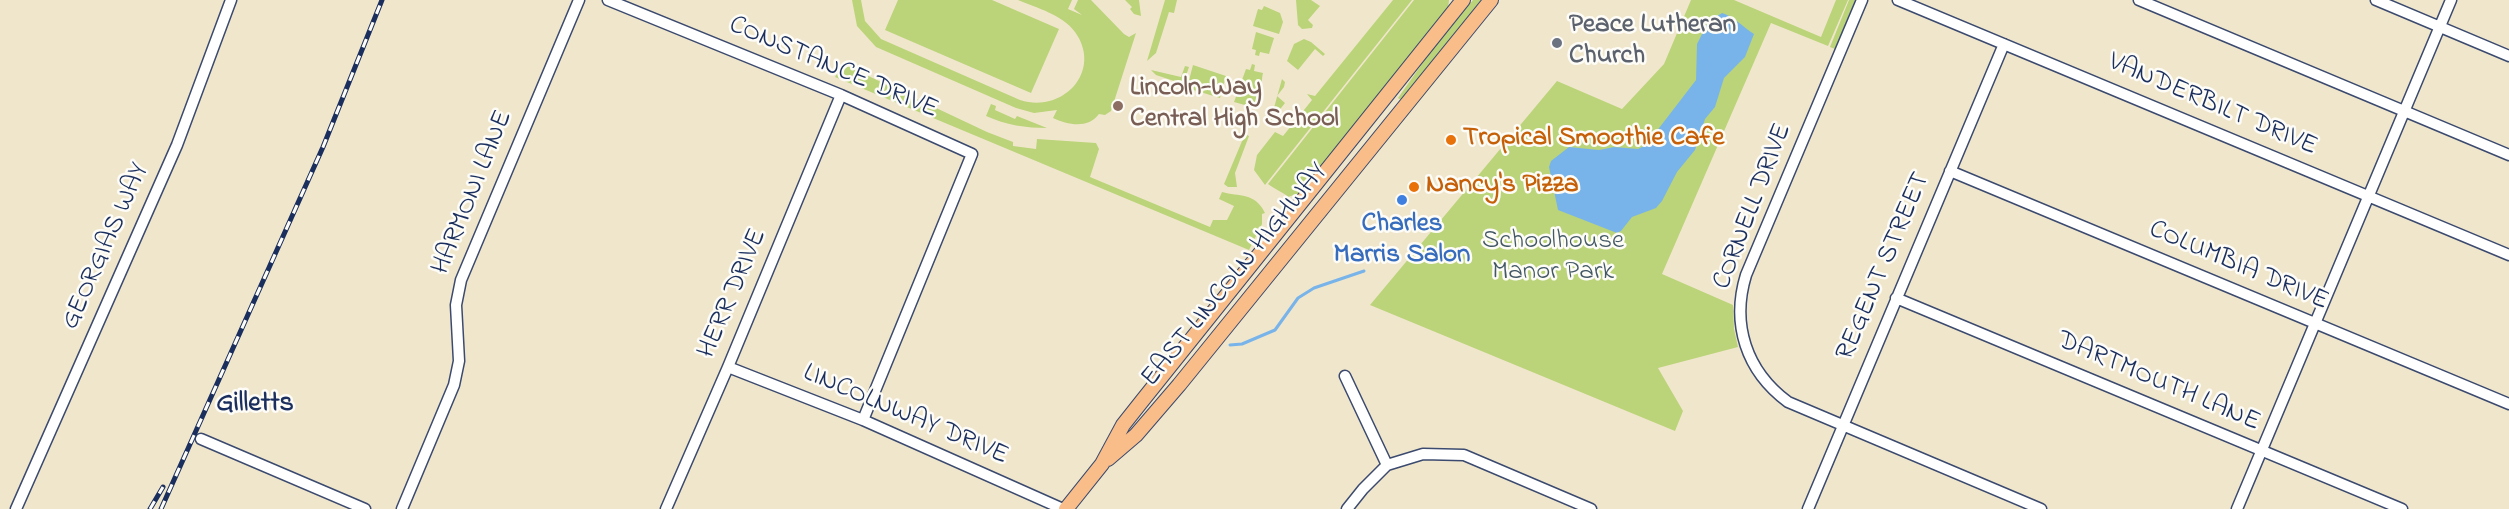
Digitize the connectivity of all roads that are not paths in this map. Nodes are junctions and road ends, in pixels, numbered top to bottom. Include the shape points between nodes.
1 (231, 0) edge
2 (579, 0) edge
3 (608, 0) edge
4 (1463, 0) edge
5 (1491, 0) edge
6 (1862, 0) edge
7 (1898, 0) edge
8 (2139, 0) edge
9 (2376, 0) edge
10 (2451, 0) edge
11 (2440, 27) junction
12 (2004, 44) junction
13 (2509, 56) edge
14 (841, 95) junction
15 (2405, 112) junction
16 (2509, 155) edge
17 (1950, 171) junction
18 (2369, 196) junction
19 (2509, 255) edge
20 (1896, 298) junction
21 (2315, 323) junction
22 (729, 367) junction
23 (1345, 376) dead end
24 (2509, 404) edge
25 (863, 420) junction
26 (1841, 426) junction
27 (201, 439) dead end
28 (2262, 451) junction
29 (1102, 464) junction
30 (1387, 465) junction
31 (1569, 505) edge
32 (16, 509) edge
33 (365, 509) edge
34 (402, 509) edge
35 (666, 509) edge
36 (1065, 509) edge
37 (1347, 509) edge
38 (1591, 509) edge
39 (1808, 509) edge
40 (2041, 509) edge
41 (2237, 509) edge
42 (2403, 509) edge

1 - 32 street, GEORGIAS WAY via 177,145
2 - 34 street, HARMONI LANE via 460,280 456,305 459,361 454,385
3 - 14 street, CONSTANCE DRIVE
4 - 29 main road, EAST LINCOLN HIGHWAY via 1142,401
5 - 29 main road, EAST LINCOLN HIGHWAY via 1157,411
6 - 26 street, CORNELL DRIVE via 1746,275 1739,308 1746,350 1769,386 1788,402
7 - 12 street, VANDERBILT DRIVE
8 - 15 street
9 - 11 street
10 - 11 street
11 - 13 street
11 - 15 street
12 - 17 street, REGENT STREET
12 - 18 street, VANDERBILT DRIVE
14 - 22 street, HERR DRIVE
14 - 25 street, CONSTANCE DRIVE via 972,154
15 - 16 street
15 - 18 street
17 - 20 street, REGENT STREET
17 - 21 street, COLUMBIA DRIVE
18 - 19 street, VANDERBILT DRIVE
18 - 21 street
20 - 26 street, REGENT STREET
20 - 28 street, DARTMOUTH LANE
21 - 24 street, COLUMBIA DRIVE
21 - 28 street
22 - 25 street, LINCOLNWAY DRIVE
22 - 35 street, HERR DRIVE
23 - 30 street
25 - 36 street, LINCOLNWAY DRIVE
26 - 39 street, REGENT STREET
26 - 40 street, CORNELL DRIVE
27 - 33 street
28 - 41 street
28 - 42 street, DARTMOUTH LANE
29 - 36 main road, EAST LINCOLN HIGHWAY
30 - 31 street via 1423,454 1464,454
30 - 37 street
31 - 38 street

